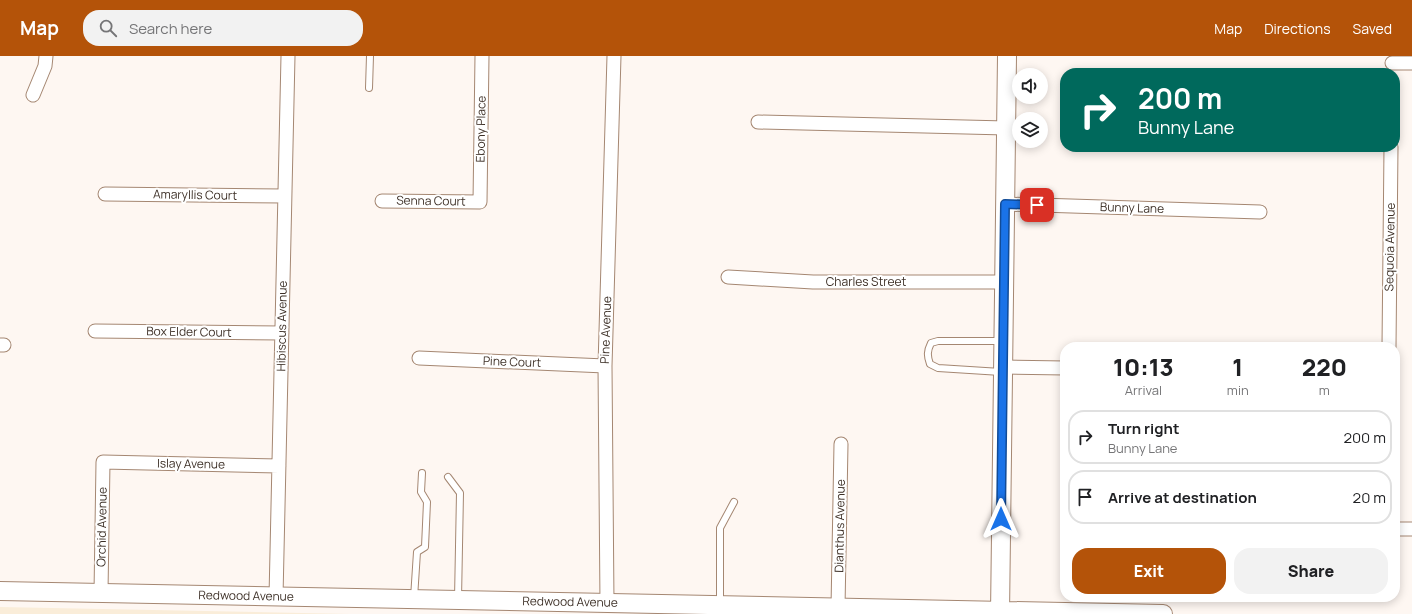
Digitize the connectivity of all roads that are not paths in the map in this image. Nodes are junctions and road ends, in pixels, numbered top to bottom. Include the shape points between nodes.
1 (46, 56) edge
2 (288, 56) edge
3 (370, 56) edge
4 (482, 56) edge
5 (614, 56) edge
6 (1007, 56) edge
7 (1412, 63) edge
8 (1392, 64) edge
9 (369, 88) dead end
10 (33, 95) dead end
11 (758, 122) dead end
12 (1006, 128) junction
13 (1391, 152) edge
14 (106, 194) dead end
15 (284, 196) junction
16 (382, 200) dead end
17 (480, 202) joint
18 (1005, 204) junction
19 (1260, 212) dead end
20 (728, 277) dead end
21 (1004, 282) junction
22 (95, 331) dead end
23 (282, 333) junction
24 (1003, 341) junction
25 (1389, 342) edge
26 (419, 358) dead end
27 (605, 366) junction
28 (1060, 368) edge
29 (1002, 370) junction
30 (841, 444) dead end
31 (103, 462) joint
32 (280, 466) junction
33 (422, 473) dead end
34 (448, 477) dead end
35 (734, 502) dead end
36 (1400, 529) edge
37 (1412, 529) edge
38 (0, 591) edge
39 (101, 593) junction
40 (276, 597) junction
41 (414, 599) junction
42 (458, 600) junction
43 (607, 603) junction
44 (720, 605) junction
45 (838, 608) junction
46 (1000, 612) edge
47 (1163, 614) edge

1 - 10 street via 45,66
2 - 15 street, Hibiscus Avenue
3 - 9 lane
4 - 17 street, Ebony Place
5 - 27 street, Pine Avenue
6 - 12 street
7 - 8 street
11 - 12 street
12 - 18 street
13 - 25 street, Sequoia Avenue
14 - 15 street, Amaryllis Court
15 - 23 street, Hibiscus Avenue
16 - 17 street, Senna Court
18 - 19 street, Bunny Lane
18 - 21 street
20 - 21 street, Charles Street via 813,282
21 - 24 street
22 - 23 street, Box Elder Court
23 - 32 street, Hibiscus Avenue
24 - 29 street
24 - 29 lane via 938,341 931,343 928,350 930,364 938,368
26 - 27 street, Pine Court
27 - 43 street, Pine Avenue
28 - 29 street
29 - 46 street
30 - 45 street, Dianthus Avenue
31 - 32 street, Islay Avenue
31 - 39 street, Orchid Avenue
32 - 40 street, Hibiscus Avenue
33 - 41 lane via 421,492 426,502 425,546 417,552
34 - 42 lane via 460,492
35 - 44 lane via 720,528
36 - 37 street
38 - 39 street, Redwood Avenue
39 - 40 street, Redwood Avenue
40 - 41 street, Redwood Avenue
41 - 42 street, Redwood Avenue
42 - 43 street, Redwood Avenue
43 - 44 street, Redwood Avenue
44 - 45 street, Redwood Avenue
45 - 46 street, Redwood Avenue
46 - 47 street, Redwood Avenue

